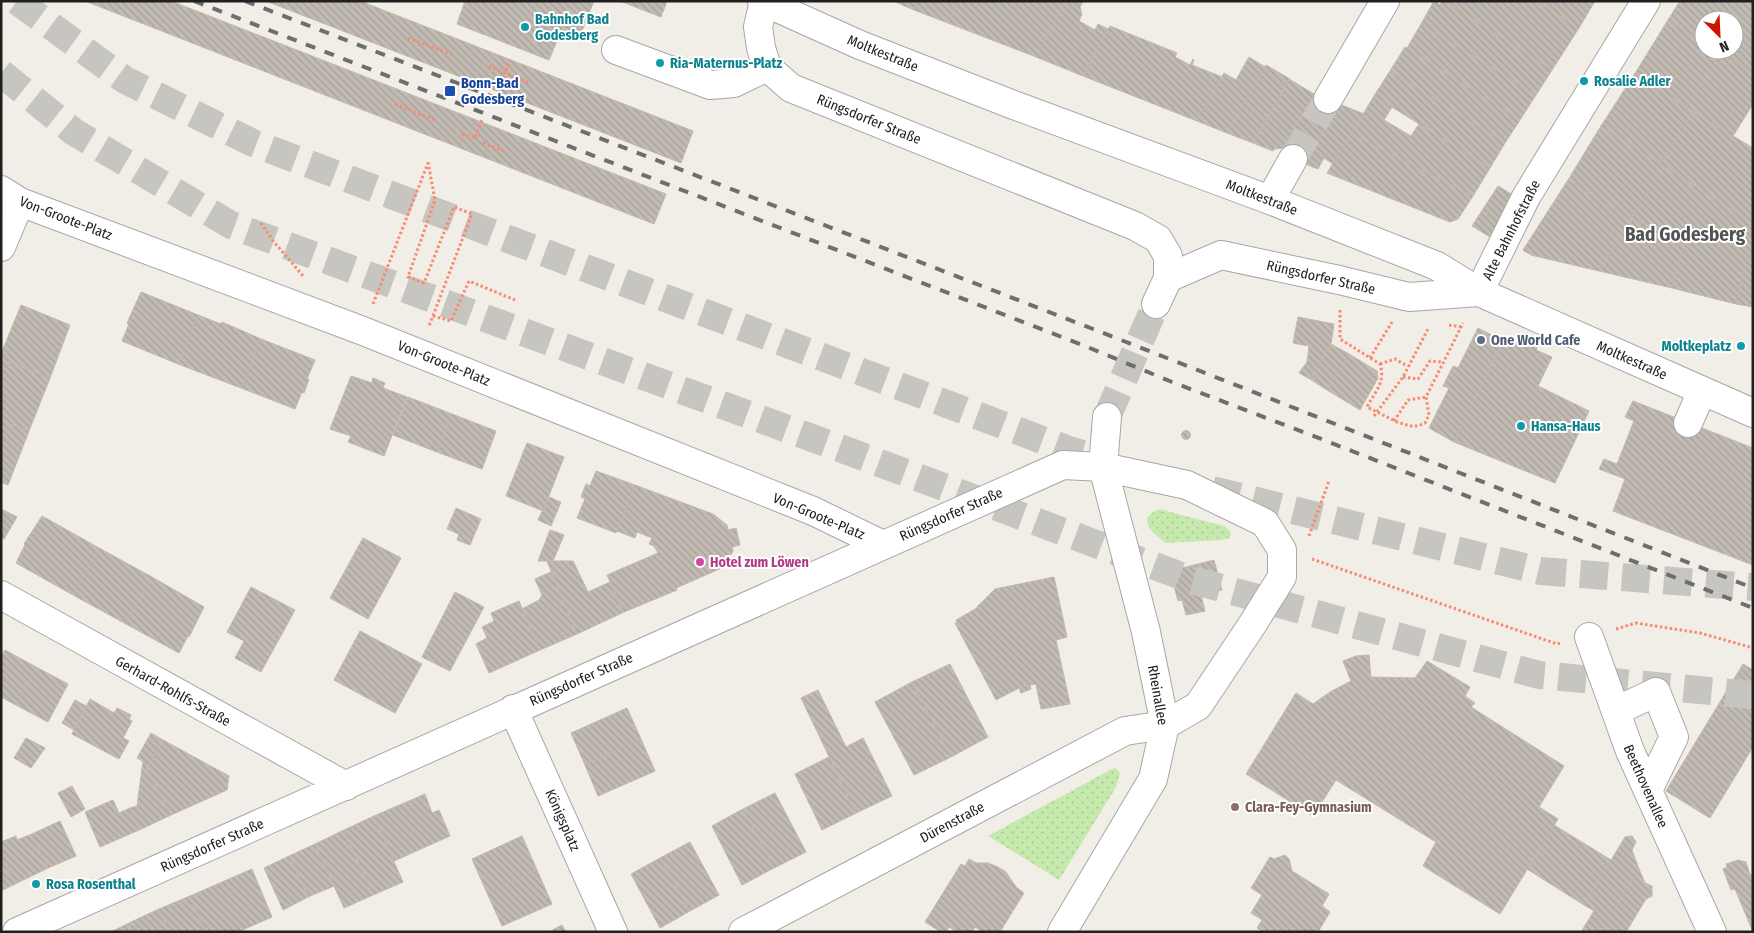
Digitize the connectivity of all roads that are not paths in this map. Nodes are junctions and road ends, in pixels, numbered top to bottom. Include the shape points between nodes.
1 (1385, 1) edge
2 (1646, 1) edge
3 (763, 2) edge
4 (616, 50) dead end
5 (767, 67) junction
6 (1328, 99) tunnel mouth
7 (1293, 159) tunnel mouth
8 (10, 196) edge
9 (1270, 200) junction
10 (1, 247) edge
11 (1168, 278) junction
12 (1479, 292) junction
13 (1156, 304) tunnel mouth
14 (1702, 391) junction
15 (1753, 413) edge
16 (1106, 417) tunnel mouth
17 (1688, 423) dead end
18 (1103, 467) junction
19 (883, 545) junction
20 (1, 595) edge
21 (1589, 637) road end
22 (513, 709) junction
23 (1616, 711) junction
24 (1165, 725) junction
25 (346, 786) junction
26 (1648, 790) junction
27 (17, 932) edge
28 (613, 932) edge
29 (743, 932) edge
30 (1062, 932) edge
31 (1712, 932) edge

1 - 6 street
2 - 12 street, Alte Bahnhofstraße via 1526,196
3 - 5 street via 758,27
3 - 9 street, Moltkestraße via 860,45 1011,104
4 - 5 street via 710,85 734,82
5 - 11 street, Rüngsdorfer Straße via 791,88 1134,226 1158,239 1168,256
7 - 9 street
8 - 10 street
8 - 19 street, Von-Groote-Platz via 364,331 813,511
9 - 12 street, Moltkestraße via 1437,266
11 - 12 street, Rüngsdorfer Straße via 1222,255 1409,297
11 - 13 street, Rüngsdorfer Straße
12 - 14 street, Moltkestraße
14 - 15 street, Moltkestraße
14 - 17 street
16 - 18 street
18 - 19 street, Rüngsdorfer Straße via 1063,465
18 - 24 street, Rheinallee via 1146,632
18 - 24 street, Rüngsdorfer Straße via 1187,485 1265,523 1292,553 1282,577 1198,706
19 - 22 street, Rüngsdorfer Straße
20 - 25 street, Gerhard-Rohlfs-Straße
21 - 23 street, Beethovenallee
22 - 25 street, Rüngsdorfer Straße
22 - 28 street, Königsplatz
23 - 26 street, Beethovenallee
23 - 26 street via 1656,692 1674,737
24 - 29 street, Dürenstraße via 1125,731
24 - 30 street, Rheinallee via 1153,779
25 - 27 street, Rüngsdorfer Straße
26 - 31 street, Beethovenallee

